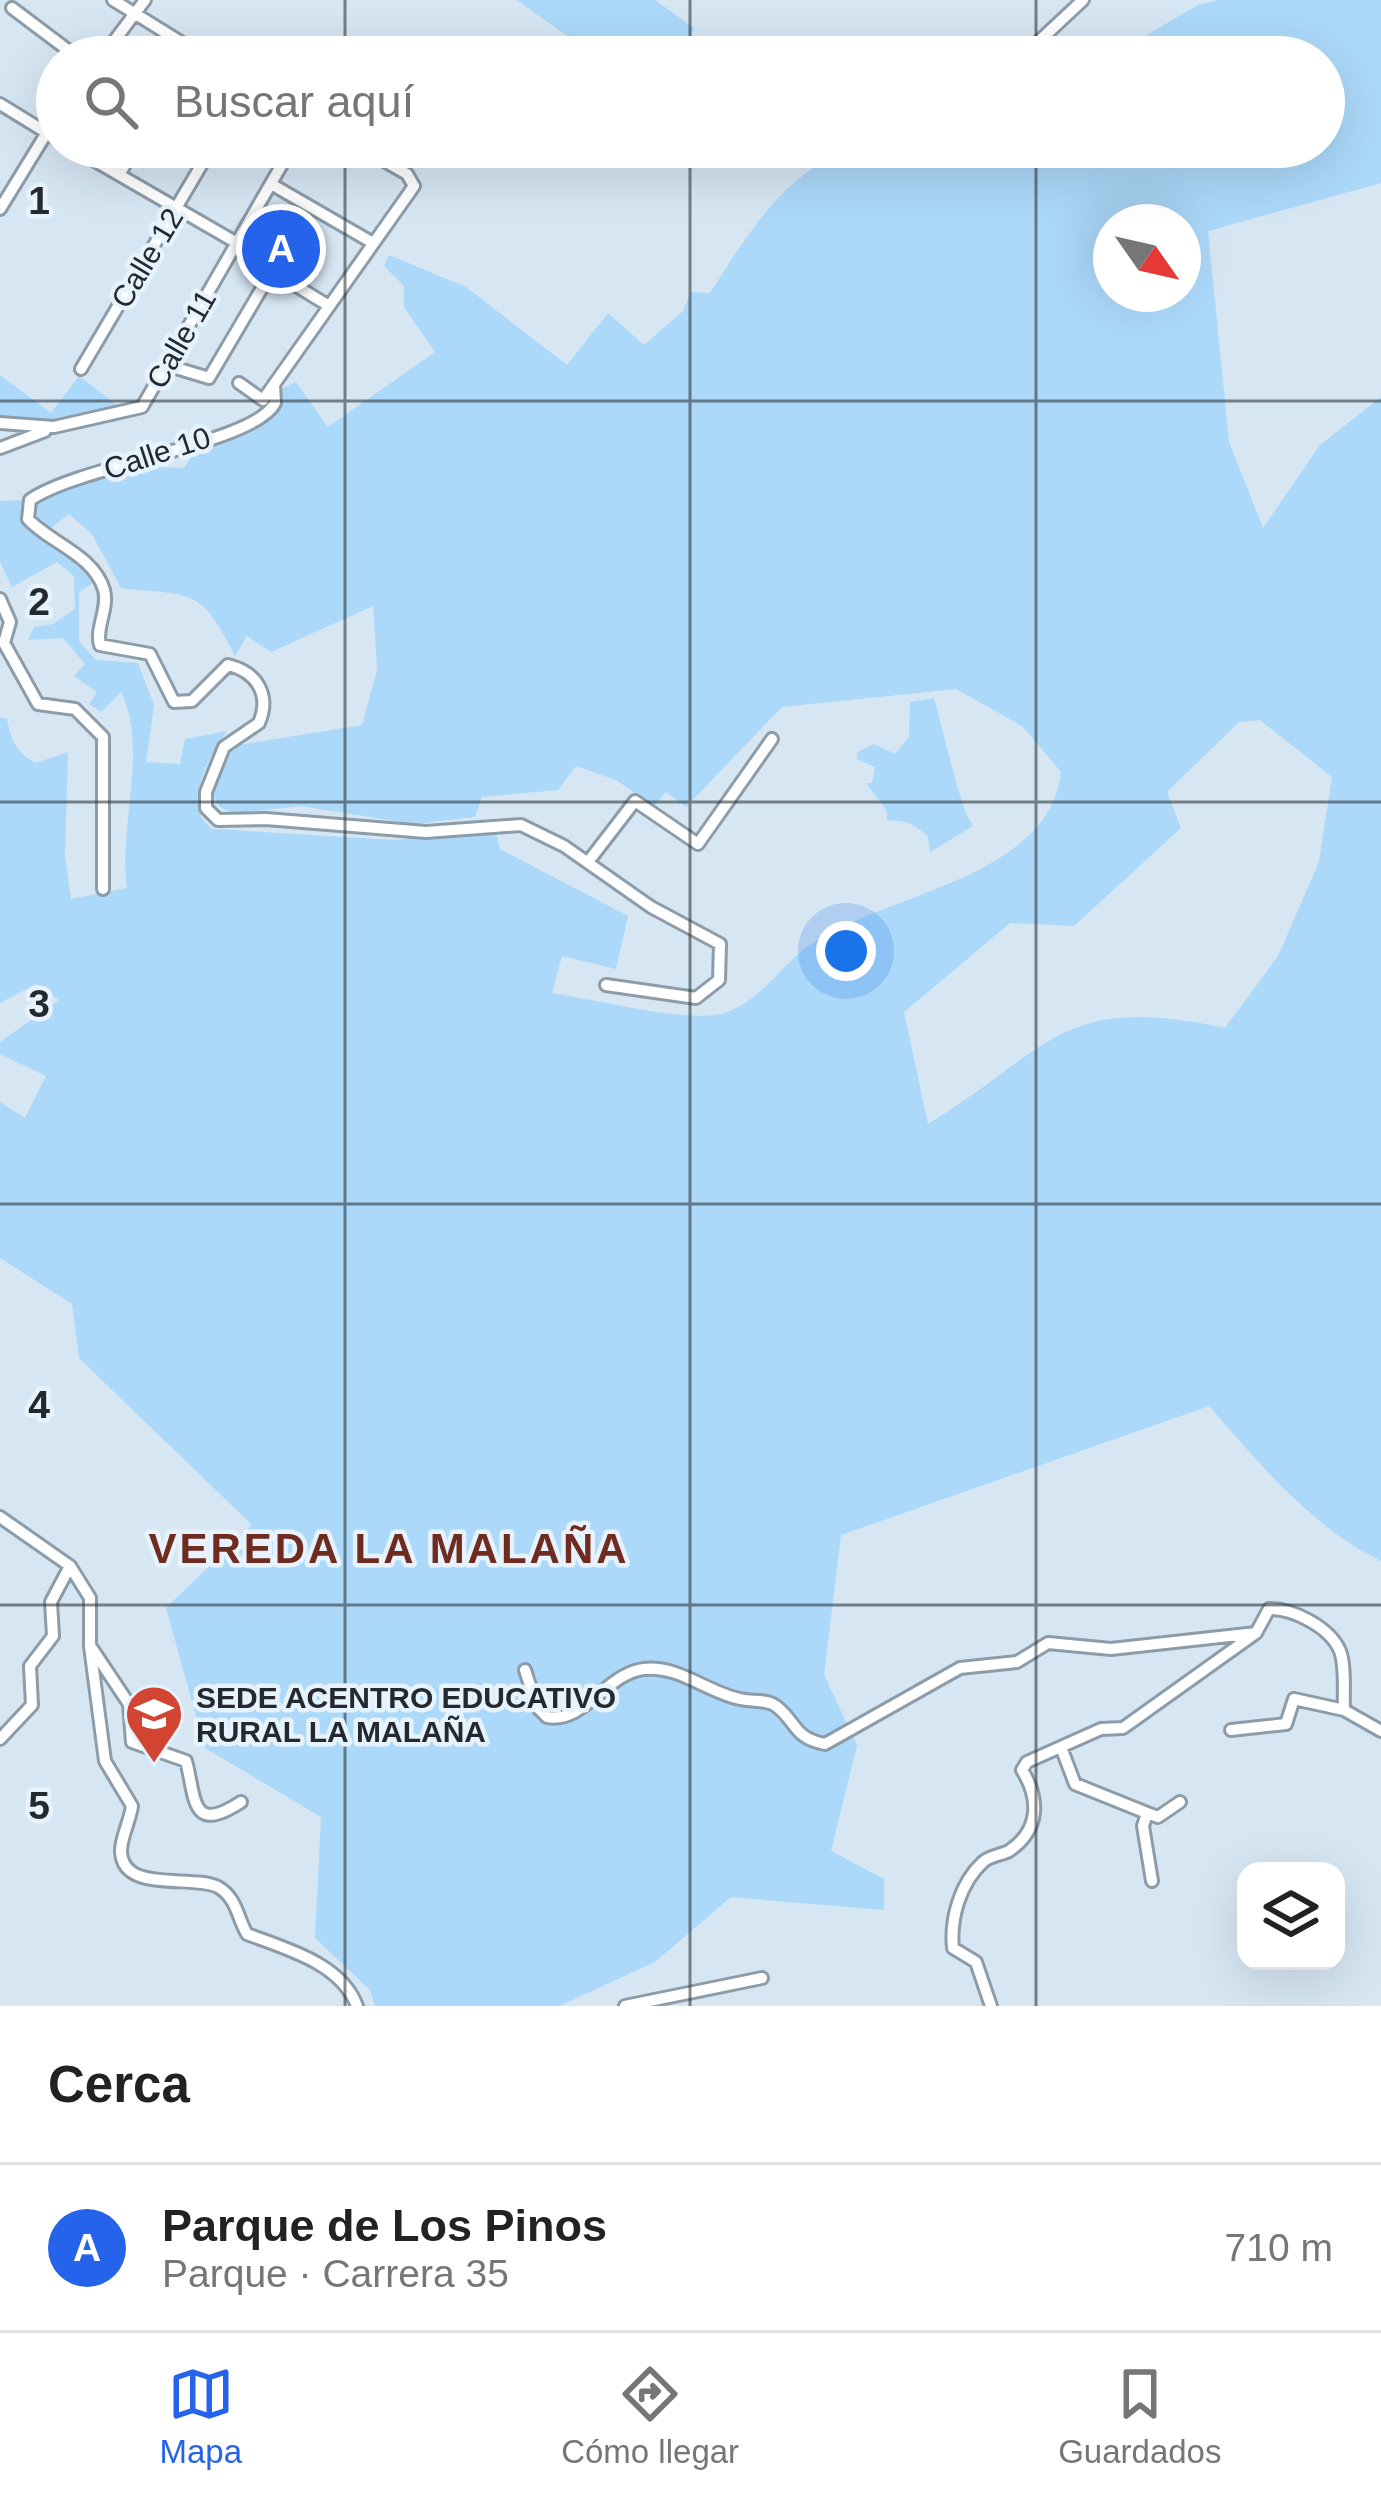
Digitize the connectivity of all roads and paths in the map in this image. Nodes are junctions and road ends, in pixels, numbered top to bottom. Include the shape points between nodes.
1 (112, 0) edge
2 (145, 0) edge
3 (1083, 0) edge
4 (12, 8) dead end
5 (134, 15) junction
6 (49, 36) edge
7 (118, 36) edge
8 (164, 36) edge
9 (1044, 36) edge
10 (0, 104) edge
11 (36, 126) edge
12 (36, 147) edge
13 (107, 168) edge
14 (123, 168) edge
15 (200, 168) edge
16 (280, 168) edge
17 (395, 168) edge
18 (119, 175) junction
19 (271, 184) junction
20 (176, 208) junction
21 (0, 209) edge
22 (237, 243) junction
23 (373, 244) junction
24 (329, 306) junction
25 (166, 364) junction
26 (81, 369) dead end
27 (239, 383) dead end
28 (274, 384) junction
29 (0, 423) edge
30 (54, 427) junction
31 (0, 448) edge
32 (0, 599) edge
33 (772, 740) dead end
34 (588, 862) junction
35 (103, 889) dead end
36 (606, 985) dead end
37 (0, 1517) edge
38 (70, 1566) junction
39 (1256, 1633) junction
40 (90, 1646) junction
41 (526, 1670) dead end
42 (1344, 1709) junction
43 (1231, 1730) dead end
44 (1381, 1731) edge
45 (0, 1739) edge
46 (1060, 1747) junction
47 (242, 1802) dead end
48 (1180, 1802) dead end
49 (1148, 1814) junction
50 (1152, 1881) dead end
51 (762, 1978) dead end
52 (357, 2006) edge
53 (625, 2006) edge
54 (992, 2006) edge

1 - 5 street
2 - 5 street
3 - 9 street
4 - 6 street
5 - 7 street
5 - 8 street
10 - 11 street
12 - 21 street
13 - 18 street
14 - 18 street
15 - 20 street, Calle 12
16 - 19 street, Calle 11
17 - 23 street, Calle 10 via 414,186
18 - 20 street
19 - 22 street, Calle 11
19 - 23 street
20 - 22 street
20 - 26 street, Calle 12
22 - 25 street, Calle 11
23 - 24 street, Calle 10
24 - 25 street via 272,271 209,378
24 - 28 street, Calle 10
25 - 30 street, Calle 11 via 142,407
27 - 28 street, Calle 10 via 262,400
28 - 34 street, Calle 10 via 275,403 264,417 192,447 64,481 30,500 26,512 102,584 100,646 150,654 174,702 192,701 228,665 258,684 265,700 259,723 224,747 204,802 218,820 427,832 521,825
29 - 30 street
30 - 31 street
32 - 35 street via 10,622 4,643 38,704 75,709 103,737
33 - 34 street via 698,844 635,801
34 - 36 street via 714,939 723,956 719,980 696,998
37 - 38 street
38 - 40 street via 91,1598
38 - 45 street via 51,1602 53,1636 30,1666 32,1705
39 - 41 street via 1111,1648 1048,1642 1017,1662 960,1668 825,1744 791,1728 777,1706 646,1669 568,1716 547,1718
39 - 42 street via 1268,1609 1289,1608 1328,1636 1340,1652
39 - 46 street via 1123,1727
40 - 47 street via 129,1705 132,1742 186,1761 192,1801 209,1816
40 - 52 street via 105,1761 132,1806 120,1849 129,1870 142,1879 218,1888 236,1904 247,1934 312,1960
42 - 43 street via 1294,1699 1286,1724
42 - 44 street
46 - 49 street via 1075,1784
46 - 54 street via 1027,1762 1034,1822 1011,1850 983,1862 952,1915 953,1948 976,1962
48 - 49 street
49 - 50 street via 1142,1826
51 - 53 street

